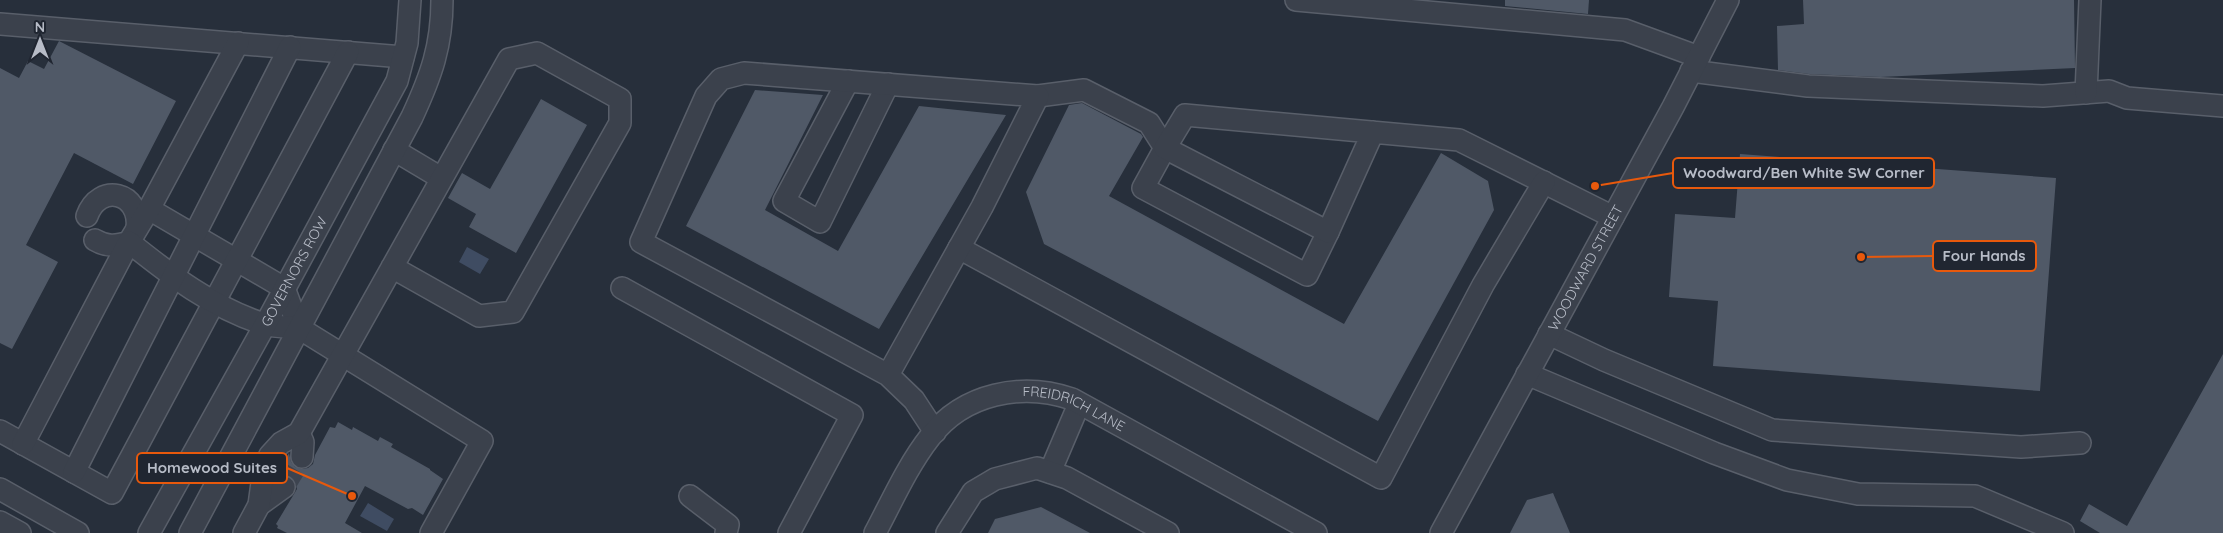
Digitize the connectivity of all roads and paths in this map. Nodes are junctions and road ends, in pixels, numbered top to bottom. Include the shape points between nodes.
1 (410, 0) edge
2 (442, 0) edge
3 (1296, 0) edge
4 (1728, 0) edge
5 (2090, 0) edge
6 (0, 24) edge
7 (238, 43) junction
8 (290, 47) junction
9 (348, 52) junction
10 (403, 57) junction
11 (1695, 64) junction
12 (848, 81) junction
13 (888, 84) junction
14 (2086, 92) junction
15 (1038, 96) junction
16 (2223, 106) edge
17 (1374, 132) junction
18 (1165, 148) junction
19 (394, 150) junction
20 (441, 178) junction
21 (1544, 182) junction
22 (149, 209) junction
23 (87, 216) dead end
24 (1613, 217) junction
25 (1328, 232) junction
26 (133, 235) junction
27 (195, 235) junction
28 (96, 240) dead end
29 (959, 248) junction
30 (237, 260) junction
31 (392, 267) junction
32 (173, 278) junction
33 (284, 288) junction
34 (622, 288) dead end
35 (214, 302) junction
36 (265, 325) junction
37 (299, 328) junction
38 (1549, 334) junction
39 (342, 354) junction
40 (1528, 374) junction
41 (888, 375) junction
42 (1079, 404) junction
43 (0, 432) edge
44 (934, 432) junction
45 (299, 433) junction
46 (2080, 443) dead end
47 (23, 444) junction
48 (302, 457) tunnel mouth
49 (74, 472) junction
50 (1050, 472) junction
51 (284, 486) tunnel mouth
52 (0, 490) edge
53 (690, 496) dead end
54 (259, 505) junction
55 (0, 522) edge
56 (1286, 526) edge
57 (877, 532) edge
58 (20, 533) edge
59 (78, 533) edge
60 (149, 533) edge
61 (190, 533) edge
62 (244, 533) edge
63 (431, 533) edge
64 (726, 533) edge
65 (788, 533) edge
66 (947, 533) edge
67 (1168, 533) edge
68 (1316, 533) edge
69 (1441, 533) edge
70 (2063, 533) edge

1 - 10 street, GOVERNORS ROW
2 - 19 street via 439,50 429,81
3 - 11 street via 1625,30
4 - 11 street, WOODWARD STREET
5 - 14 street
6 - 7 street
7 - 8 street
7 - 22 street
8 - 9 street
8 - 27 street
9 - 10 street
9 - 30 street
10 - 33 street, GOVERNORS ROW via 397,81
11 - 14 street via 1808,86 2043,96
11 - 24 street, WOODWARD STREET
12 - 13 street
12 - 13 street via 784,201 820,222
12 - 41 street via 744,73 721,78 706,96 641,242
13 - 15 street
14 - 16 street via 2109,91 2127,98
15 - 18 street via 1084,90 1149,123
15 - 29 street
17 - 18 street via 1185,116
17 - 21 street via 1459,140
17 - 25 street
18 - 25 street
18 - 25 street via 1143,188 1307,275
19 - 20 street
19 - 37 street
20 - 31 street
20 - 31 street via 509,59 537,53 620,99 620,123 513,312 479,316
21 - 24 street
21 - 29 street via 1483,285 1381,478
22 - 26 street
22 - 27 street
23 - 26 street via 101,197 118,195 132,204 136,211
24 - 38 street, WOODWARD STREET
26 - 28 street via 111,246
26 - 32 street
26 - 47 street
27 - 30 street
27 - 32 street
29 - 41 street
30 - 33 street
30 - 35 street
31 - 39 street
32 - 35 street
32 - 49 street
33 - 36 street, GOVERNORS ROW
33 - 37 street
34 - 65 street via 852,415
35 - 36 street
35 - 49 street via 112,493
36 - 37 street
36 - 60 street, GOVERNORS ROW
37 - 39 street
37 - 61 street
38 - 40 street, WOODWARD STREET
38 - 46 street via 1772,430 2020,447
39 - 45 street
39 - 63 street via 482,441
40 - 69 street, WOODWARD STREET
40 - 70 street via 1714,453 1787,480 1858,494 1975,496
41 - 44 street via 914,400
42 - 44 street, FREIDRICH LANE via 1047,392 1004,393 963,408
42 - 50 street
42 - 56 street, FREIDRICH LANE
43 - 47 street
44 - 57 street, FREIDRICH LANE
45 - 48 street via 303,442
45 - 54 street via 281,443 270,455 264,468
47 - 49 street
50 - 66 street via 1037,468 995,479 973,492
50 - 67 street
51 - 54 street
52 - 59 street
53 - 64 street via 728,525
54 - 62 street
55 - 58 street
56 - 68 street, FREIDRICH LANE

